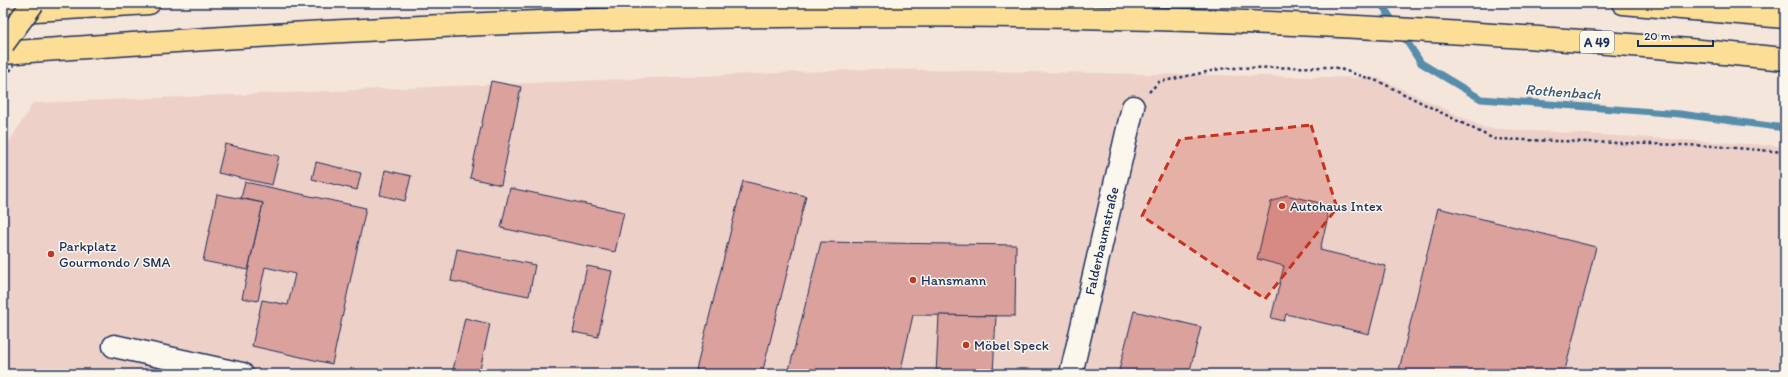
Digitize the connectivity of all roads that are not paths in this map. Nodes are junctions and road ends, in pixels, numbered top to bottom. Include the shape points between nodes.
1 (33, 3) edge
2 (149, 3) edge
3 (1623, 3) edge
4 (3, 12) edge
5 (1785, 17) edge
6 (3, 44) edge
7 (3, 53) edge
8 (1785, 59) edge
9 (1133, 108) road end
10 (114, 346) dead end
11 (242, 374) edge
12 (1071, 374) edge

1 - 6 main road, bridge
2 - 4 main road
3 - 5 main road
7 - 8 main road, A 49 via 373,30 666,18 938,16 1204,20 1372,28 1666,47
9 - 12 street, Falderbaumstraße
10 - 11 street

